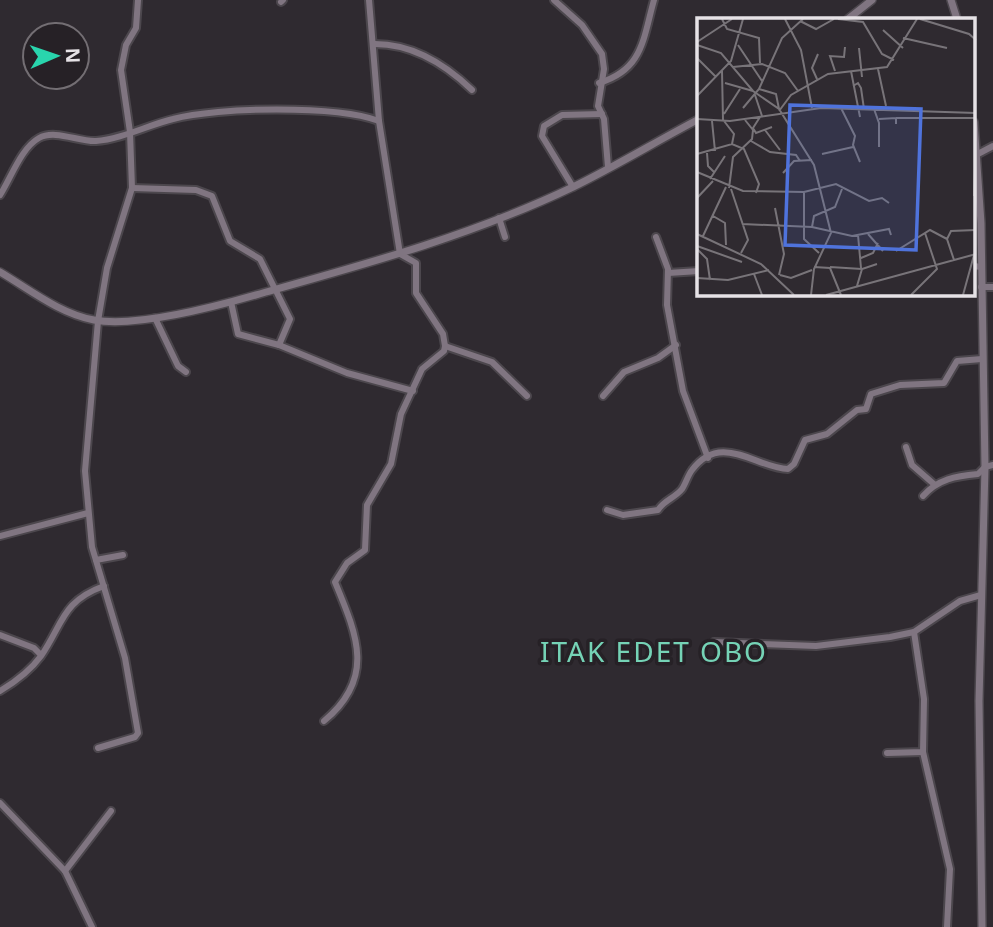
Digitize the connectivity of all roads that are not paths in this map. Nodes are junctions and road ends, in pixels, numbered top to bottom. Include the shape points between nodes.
1 (138, 0) edge
2 (369, 0) edge
3 (554, 0) edge
4 (654, 0) edge
5 (872, 0) edge
6 (951, 0) edge
7 (849, 18) edge
8 (957, 18) edge
9 (375, 44) junction
10 (599, 83) junction
11 (472, 90) dead end
12 (602, 114) junction
13 (697, 120) edge
14 (379, 121) junction
15 (130, 132) junction
16 (993, 146) edge
17 (976, 155) joint
18 (608, 167) junction
19 (573, 187) junction
20 (132, 188) junction
21 (0, 195) edge
22 (499, 218) junction
23 (505, 237) dead end
24 (656, 237) dead end
25 (400, 254) junction
26 (978, 267) edge
27 (697, 271) edge
28 (0, 272) edge
29 (668, 273) junction
30 (981, 287) junction
31 (993, 287) edge
32 (277, 289) junction
33 (230, 302) junction
34 (156, 318) junction
35 (98, 321) junction
36 (279, 345) junction
37 (676, 345) junction
38 (446, 346) junction
39 (982, 359) junction
40 (186, 372) dead end
41 (413, 391) junction
42 (527, 396) dead end
43 (603, 396) dead end
44 (906, 447) dead end
45 (708, 458) junction
46 (989, 466) edge
47 (934, 485) junction
48 (923, 496) dead end
49 (607, 510) dead end
50 (88, 513) junction
51 (983, 526) junction
52 (993, 527) edge
53 (0, 536) edge
54 (123, 555) dead end
55 (96, 560) junction
56 (104, 586) junction
57 (981, 595) junction
58 (914, 632) junction
59 (0, 635) edge
60 (714, 642) dead end
61 (41, 655) junction
62 (0, 691) edge
63 (324, 721) dead end
64 (98, 748) dead end
65 (923, 752) junction
66 (887, 753) dead end
67 (0, 803) edge
68 (111, 811) dead end
69 (65, 871) junction
70 (92, 927) edge
71 (947, 927) edge
72 (982, 927) edge

1 - 15 street via 136,28 126,45 121,70
2 - 9 street
3 - 10 street via 599,45 604,62
4 - 10 street via 639,54 619,77
5 - 7 street
6 - 8 street
9 - 11 street via 392,44 441,63
9 - 14 street
10 - 12 street
12 - 18 street
12 - 19 street via 562,115 544,126 542,136
13 - 18 street
14 - 15 street via 298,111 226,111 198,113
14 - 25 street
15 - 20 street
15 - 21 street via 97,141 50,135 38,138
16 - 17 street
17 - 26 street
18 - 19 street
19 - 22 street
20 - 32 street via 196,190 212,196 230,241 260,259
20 - 35 street via 107,268
22 - 23 street
22 - 25 street
24 - 29 street
25 - 32 street
25 - 38 street via 416,263 416,293
26 - 30 street
27 - 29 street
28 - 35 street via 65,310
29 - 37 street via 666,295
30 - 31 street
30 - 39 street
32 - 33 street
32 - 36 street via 280,305 290,319
33 - 34 street
33 - 36 street via 238,334
34 - 35 street
34 - 40 street via 178,366
35 - 50 street via 86,435
36 - 41 street via 347,373
37 - 43 street via 624,372
37 - 45 street via 682,391
38 - 41 street via 424,366
38 - 42 street via 492,362
39 - 45 street via 957,361 944,383 894,386 871,394 866,409 857,410 827,434 805,440 788,469 730,452
39 - 46 street
41 - 63 street via 401,414 391,464 367,505 365,550 348,563 335,582 356,634 357,678 335,713
44 - 47 street via 912,465
45 - 49 street via 693,468 681,489 658,510 623,515
46 - 47 street via 978,474
46 - 51 street
47 - 48 street
50 - 53 street
50 - 55 street
51 - 52 street
51 - 57 street
54 - 55 street
55 - 56 street
56 - 61 street via 85,593 68,608
56 - 64 street via 125,658 138,733
57 - 58 street via 960,601
57 - 72 street
58 - 60 street via 816,646
58 - 65 street via 924,699
59 - 61 street
61 - 62 street
65 - 66 street
65 - 71 street via 950,869
67 - 69 street
68 - 69 street
69 - 70 street

